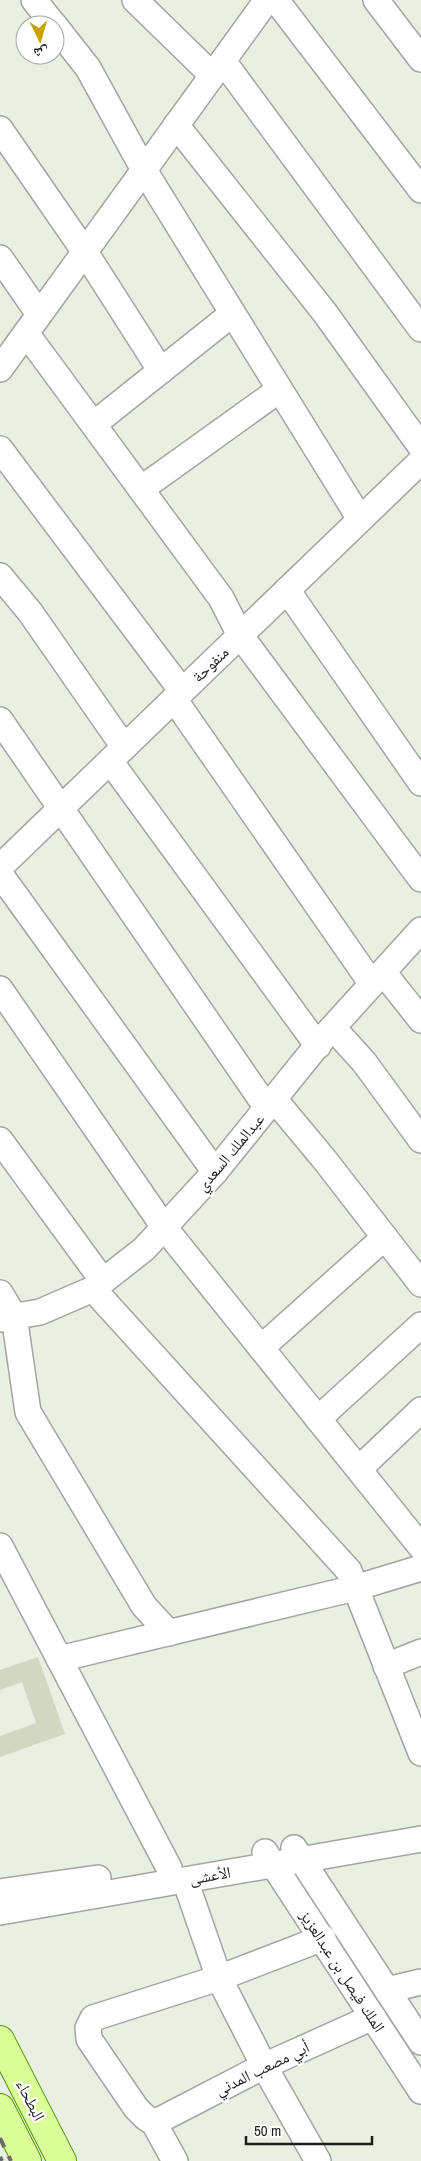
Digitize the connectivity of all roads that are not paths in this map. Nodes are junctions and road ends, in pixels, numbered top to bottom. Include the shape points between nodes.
1 (34, 0) edge
2 (135, 0) edge
3 (376, 0) edge
4 (262, 3) edge
5 (46, 15) edge
6 (65, 40) edge
7 (421, 60) edge
8 (217, 68) junction
9 (176, 125) junction
10 (0, 129) edge
11 (144, 170) junction
12 (421, 190) edge
13 (85, 252) junction
14 (0, 258) edge
15 (232, 314) junction
16 (33, 324) junction
17 (421, 329) edge
18 (0, 369) edge
19 (161, 371) junction
20 (279, 390) junction
21 (94, 424) junction
22 (421, 447) edge
23 (0, 449) edge
24 (421, 461) edge
25 (141, 489) junction
26 (360, 519) junction
27 (0, 576) edge
28 (287, 590) junction
29 (240, 635) junction
30 (178, 695) junction
31 (0, 720) edge
32 (117, 754) junction
33 (421, 783) edge
34 (61, 808) junction
35 (3, 859) edge
36 (421, 879) edge
37 (421, 930) edge
38 (378, 978) junction
39 (0, 989) edge
40 (421, 1020) edge
41 (325, 1037) junction
42 (271, 1103) junction
43 (0, 1140) edge
44 (421, 1140) edge
45 (215, 1172) junction
46 (164, 1227) junction
47 (385, 1238) junction
48 (421, 1284) edge
49 (98, 1285) junction
50 (0, 1293) edge
51 (7, 1318) edge
52 (421, 1325) edge
53 (261, 1348) junction
54 (421, 1410) edge
55 (318, 1419) junction
56 (359, 1469) junction
57 (0, 1546) edge
58 (421, 1547) edge
59 (421, 1568) edge
60 (355, 1588) junction
61 (169, 1633) junction
62 (421, 1652) edge
63 (59, 1660) junction
64 (386, 1666) junction
65 (421, 1753) edge
66 (421, 1826) edge
67 (421, 1839) edge
68 (297, 1853) junction
69 (269, 1858) junction
70 (177, 1874) junction
71 (0, 1892) edge
72 (0, 1912) edge
73 (323, 1938) junction
74 (218, 1978) junction
75 (421, 1982) edge
76 (387, 1990) junction
77 (373, 2017) junction
78 (0, 2040) edge
79 (421, 2042) edge
80 (264, 2066) junction
81 (421, 2091) edge
82 (0, 2108) edge
83 (154, 2123) junction
84 (26, 2161) edge
85 (62, 2161) edge
86 (175, 2161) edge
87 (318, 2161) edge

1 - 5 street
2 - 8 street
3 - 7 street
4 - 8 street
4 - 12 street
6 - 11 street via 88,68
8 - 9 street
8 - 17 street
9 - 11 street
9 - 22 street via 324,313
10 - 13 street
11 - 13 street
11 - 15 street
13 - 16 street
13 - 19 street
14 - 16 street
15 - 19 street
15 - 20 street
16 - 18 street
16 - 21 street
19 - 21 street
20 - 25 street
20 - 26 street
21 - 25 street
23 - 30 street
24 - 26 street, منفوحة
25 - 29 street via 221,598
26 - 28 street, منفوحة
27 - 32 street via 30,612
28 - 29 street, منفوحة
28 - 33 street
29 - 30 street, منفوحة
29 - 36 street
30 - 32 street, منفوحة
30 - 38 street
31 - 34 street
32 - 34 street, منفوحة
32 - 41 street
34 - 35 street, منفوحة
34 - 42 street
35 - 45 street
37 - 38 street, عبدالملك السعدي
38 - 40 street
38 - 41 street, عبدالملك السعدي
39 - 46 street
41 - 42 street, عبدالملك السعدي
41 - 44 street via 364,1062
42 - 45 street, عبدالملك السعدي
42 - 47 street
43 - 49 street
45 - 46 street, عبدالملك السعدي
46 - 49 street, عبدالملك السعدي via 144,1249
46 - 53 street
47 - 48 street
47 - 53 street
49 - 51 street, عبدالملك السعدي via 40,1312
49 - 60 street via 349,1572
50 - 51 street
51 - 61 street via 28,1412 144,1606
52 - 55 street
53 - 55 street
54 - 56 street
55 - 56 street
56 - 58 street
57 - 63 street
59 - 60 street
60 - 61 street
60 - 64 street
61 - 63 street
62 - 64 street
63 - 70 street
64 - 65 street
66 - 68 street, الأعشى
67 - 68 street, الأعشى
68 - 69 street, الأعشى
68 - 76 street, الملك فيصل بن عبدالعزيز
69 - 70 street, الأعشى
69 - 73 street, الملك فيصل بن عبدالعزيز
70 - 71 street, الأعشى
70 - 72 street, الأعشى
70 - 74 street
73 - 74 street
73 - 77 street, الملك فيصل بن عبدالعزيز
74 - 80 street
74 - 83 street via 93,2018 88,2028 89,2039 136,2108
75 - 76 street
76 - 79 street, الملك فيصل بن عبدالعزيز
77 - 80 street, أبي مصعب المدني
77 - 81 street, الملك فيصل بن عبدالعزيز
78 - 85 main road, البطحاء
80 - 83 street, أبي مصعب المدني
80 - 87 street
82 - 84 main road, البطحاء
83 - 86 street

